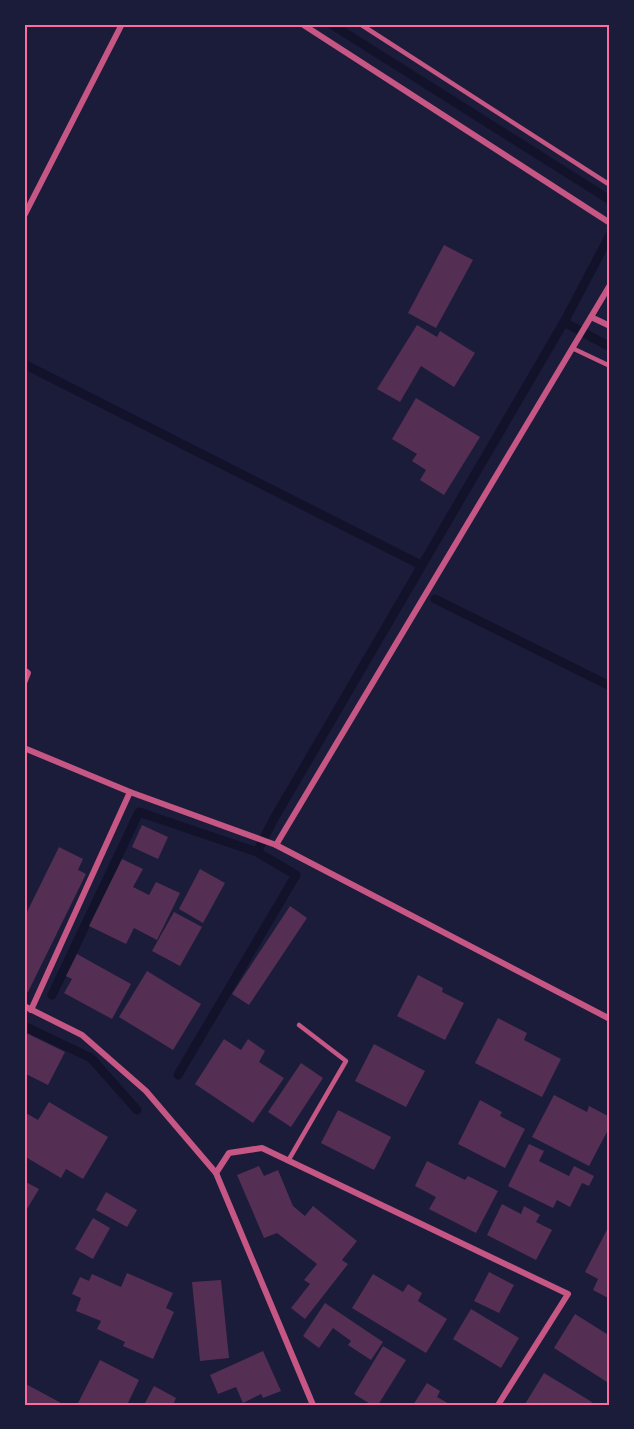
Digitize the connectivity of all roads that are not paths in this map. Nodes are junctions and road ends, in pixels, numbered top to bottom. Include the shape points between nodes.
1 (122, 24) edge
2 (302, 24) edge
3 (360, 24) edge
4 (610, 185) edge
5 (24, 216) edge
6 (609, 222) edge
7 (610, 285) edge
8 (591, 317) junction
9 (610, 326) edge
10 (572, 348) junction
11 (610, 366) edge
12 (24, 670) edge
13 (24, 683) edge
14 (24, 748) edge
15 (130, 792) junction
16 (276, 845) junction
17 (24, 1006) edge
18 (31, 1010) junction
19 (610, 1019) edge
20 (298, 1025) dead end
21 (288, 1161) junction
22 (216, 1173) junction
23 (313, 1405) edge
24 (498, 1405) edge

1 - 5 street
2 - 6 street
3 - 4 lane
7 - 8 street
8 - 9 street
8 - 10 street
10 - 11 lane
10 - 16 street
12 - 13 street via 28,673
14 - 15 street
15 - 16 street
15 - 18 street
16 - 19 street
17 - 18 street
18 - 22 street via 82,1035 146,1091
20 - 21 lane via 346,1061
21 - 22 street via 262,1148 229,1153
21 - 24 street via 568,1294
22 - 23 street

